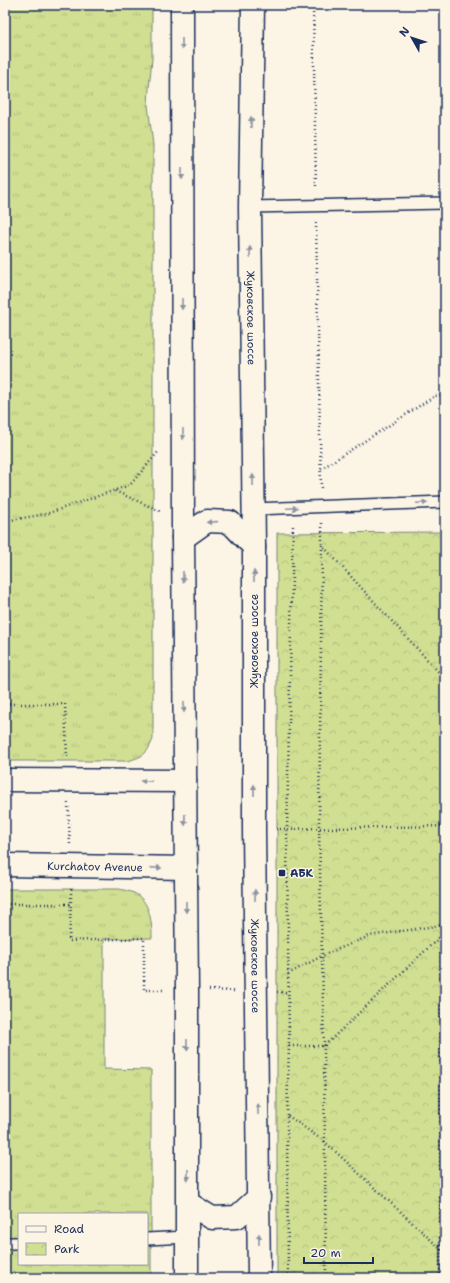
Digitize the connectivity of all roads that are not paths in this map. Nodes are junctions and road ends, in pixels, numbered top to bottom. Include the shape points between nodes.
1 (182, 5) edge
2 (253, 5) edge
3 (445, 203) edge
4 (250, 207) junction
5 (445, 502) edge
6 (253, 509) junction
7 (183, 529) junction
8 (254, 546) junction
9 (5, 780) edge
10 (184, 781) junction
11 (5, 865) edge
12 (186, 868) junction
13 (259, 1197) junction
14 (188, 1203) junction
15 (187, 1237) junction
16 (148, 1239) edge
17 (5, 1243) edge
18 (18, 1243) edge
19 (187, 1278) edge
20 (259, 1278) edge

1 -> 7 main road
4 -> 2 main road, Жуковское шоссе
3 - 4 lane
6 -> 4 main road, Жуковское шоссе
6 -> 5 lane
6 - 8 main road, Жуковское шоссе
8 -> 7 main road via 230,522 207,521
7 -> 10 main road
13 -> 8 main road, Жуковское шоссе via 254,829
10 -> 9 main road
10 -> 12 main road
11 -> 12 main road, Kurchatov Avenue
12 -> 14 main road
13 - 14 main road via 237,1217 212,1218
20 -> 13 main road, Жуковское шоссе
14 - 15 main road
15 - 16 lane
15 - 19 main road
17 - 18 lane

